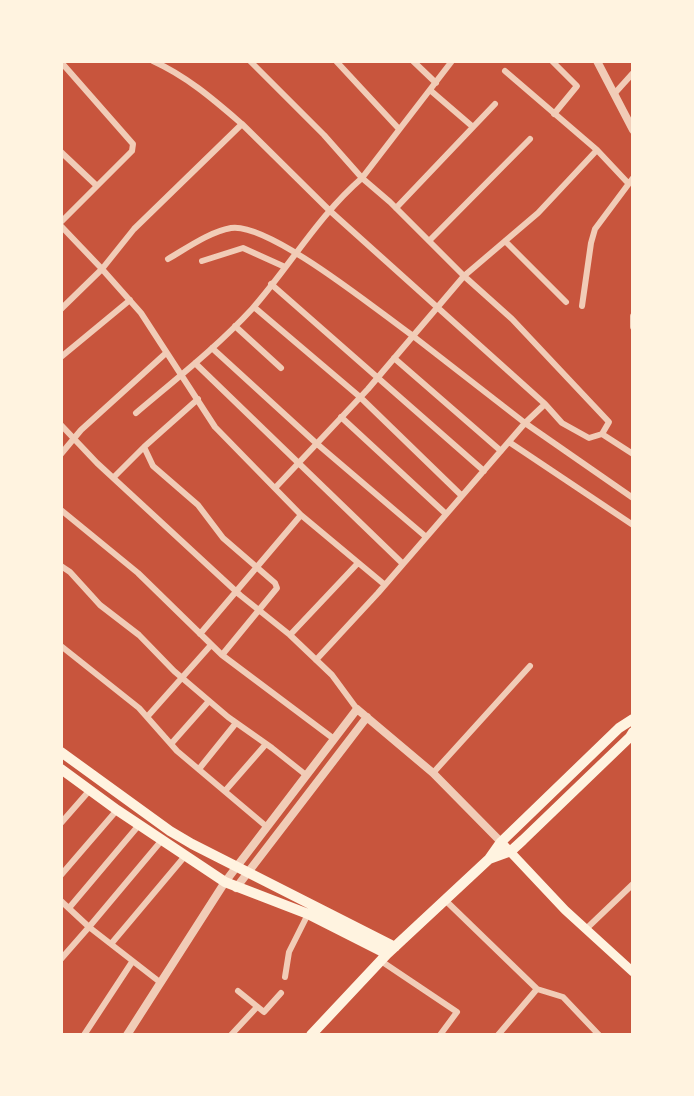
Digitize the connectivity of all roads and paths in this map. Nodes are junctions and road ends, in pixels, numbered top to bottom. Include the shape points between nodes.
1 (153, 61) edge
2 (250, 61) edge
3 (336, 61) edge
4 (414, 61) edge
5 (452, 61) edge
6 (552, 61) edge
7 (597, 61) edge
8 (61, 62) edge
9 (505, 71) dead end
10 (633, 73) edge
11 (436, 83) junction
12 (430, 90) junction
13 (615, 93) junction
14 (495, 104) dead end
15 (554, 114) junction
16 (242, 124) junction
17 (473, 127) junction
18 (399, 129) junction
19 (633, 130) edge
20 (530, 139) dead end
21 (597, 150) junction
22 (61, 152) edge
23 (362, 177) junction
24 (630, 180) edge
25 (97, 186) junction
26 (396, 208) junction
27 (329, 210) junction
28 (61, 224) edge
29 (429, 241) junction
30 (505, 241) junction
31 (297, 252) junction
32 (168, 259) dead end
33 (202, 261) dead end
34 (285, 267) junction
35 (102, 268) junction
36 (464, 276) junction
37 (271, 284) junction
38 (61, 297) edge
39 (130, 300) junction
40 (566, 302) dead end
41 (68, 303) junction
42 (582, 306) dead end
43 (254, 307) junction
44 (436, 307) junction
45 (61, 309) edge
46 (633, 316) edge
47 (235, 326) junction
48 (633, 327) edge
49 (413, 337) junction
50 (212, 348) junction
51 (166, 353) junction
52 (61, 357) edge
53 (394, 358) junction
54 (195, 363) junction
55 (281, 368) dead end
56 (181, 375) junction
57 (378, 376) junction
58 (360, 397) junction
59 (198, 399) junction
60 (545, 404) junction
61 (136, 413) dead end
62 (341, 417) junction
63 (525, 424) junction
64 (61, 425) edge
65 (603, 433) junction
66 (74, 438) junction
67 (509, 442) junction
68 (316, 443) junction
69 (144, 447) junction
70 (501, 451) junction
71 (61, 454) edge
72 (633, 454) edge
73 (298, 464) junction
74 (484, 471) junction
75 (114, 477) junction
76 (276, 487) junction
77 (462, 496) junction
78 (633, 498) edge
79 (61, 510) edge
80 (446, 514) junction
81 (301, 515) junction
82 (633, 525) edge
83 (425, 536) junction
84 (358, 563) junction
85 (402, 564) junction
86 (61, 566) edge
87 (258, 568) junction
88 (385, 584) junction
89 (237, 592) junction
90 (261, 609) junction
91 (200, 634) junction
92 (290, 635) junction
93 (211, 645) junction
94 (61, 646) edge
95 (222, 655) junction
96 (316, 660) junction
97 (530, 666) dead end
98 (183, 679) junction
99 (209, 701) junction
100 (357, 709) junction
101 (147, 717) junction
102 (367, 718) junction
103 (633, 719) edge
104 (236, 723) junction
105 (633, 732) edge
106 (334, 739) junction
107 (171, 744) junction
108 (266, 744) junction
109 (61, 752) edge
110 (61, 769) edge
111 (199, 769) junction
112 (433, 774) junction
113 (306, 775) junction
114 (89, 791) junction
115 (225, 791) junction
116 (117, 810) junction
117 (61, 822) edge
118 (139, 825) junction
119 (267, 827) junction
120 (162, 841) junction
121 (501, 842) junction
122 (510, 851) junction
123 (185, 856) junction
124 (489, 859) junction
125 (236, 867) junction
126 (247, 873) junction
127 (61, 875) edge
128 (633, 884) edge
129 (230, 885) junction
130 (444, 899) junction
131 (61, 901) edge
132 (69, 908) junction
133 (308, 914) junction
134 (89, 927) junction
135 (586, 929) junction
136 (111, 944) junction
137 (388, 954) junction
138 (61, 959) edge
139 (132, 962) junction
140 (633, 972) edge
141 (285, 977) dead end
142 (161, 983) junction
143 (537, 989) junction
144 (238, 991) dead end
145 (281, 993) dead end
146 (257, 1007) junction
147 (84, 1035) edge
148 (127, 1035) edge
149 (231, 1035) edge
150 (311, 1035) edge
151 (440, 1035) edge
152 (498, 1035) edge
153 (599, 1035) edge

1 - 16 street via 200,88
2 - 23 street
3 - 18 street
4 - 11 street
5 - 11 street
6 - 15 street via 577,86
7 - 13 street
8 - 25 street via 133,144 132,151
9 - 15 street
10 - 13 street
11 - 12 street
12 - 17 street
12 - 18 street
13 - 19 street
14 - 17 street
15 - 21 street
16 - 27 street
16 - 35 street via 134,229
17 - 26 street
18 - 23 street
20 - 29 street
21 - 24 street
21 - 30 street
22 - 25 street
23 - 26 street
23 - 27 street
24 - 42 street via 595,229
25 - 28 street
26 - 29 street
27 - 31 street
27 - 44 street
28 - 35 street
29 - 36 street
30 - 36 street
30 - 40 street
31 - 32 street via 251,231 232,228
31 - 34 street
31 - 49 street
33 - 34 street via 243,248
34 - 37 street
35 - 39 street
35 - 41 street
36 - 44 street
36 - 65 street via 512,319 609,422
37 - 43 street
37 - 57 street
38 - 41 street
39 - 51 street
39 - 52 street
41 - 45 street
43 - 47 street
43 - 58 street
44 - 49 street
44 - 60 street
46 - 48 street
47 - 50 street
47 - 55 street
49 - 53 street
49 - 63 street
50 - 54 street
50 - 68 street
51 - 56 street
51 - 66 street
53 - 57 street
53 - 70 street
54 - 56 street
54 - 73 street
56 - 59 street
56 - 61 street
57 - 58 street
57 - 74 street
58 - 62 street
58 - 77 street
59 - 69 street
59 - 76 street via 215,426
60 - 63 street
60 - 65 street via 562,424 589,438
62 - 68 street
62 - 80 street
63 - 67 street
63 - 78 street
64 - 66 street
65 - 72 street
66 - 71 street
66 - 75 street
67 - 70 street
67 - 82 street
68 - 73 street
68 - 83 street
69 - 75 street
69 - 87 street via 153,466
70 - 74 street
73 - 76 street
73 - 85 street
74 - 77 street
75 - 89 street
76 - 81 street
77 - 80 street
79 - 91 street via 138,573
80 - 83 street
81 - 84 street
81 - 87 street
83 - 85 street
84 - 88 street
84 - 92 street
85 - 88 street
86 - 98 street
87 - 89 street
87 - 90 street via 278,588
88 - 96 street
89 - 90 street
89 - 91 street
90 - 92 street
90 - 95 street
91 - 93 street
92 - 96 street
93 - 95 street
93 - 98 street
94 - 101 street
95 - 106 street
96 - 100 street
97 - 112 street
98 - 99 street
98 - 101 street
99 - 104 street
99 - 107 street
100 - 102 street
100 - 106 street
101 - 107 street
102 - 112 street
102 - 126 street
103 - 121 highway
104 - 108 street
104 - 111 street
105 - 122 highway
106 - 113 street
107 - 111 street
108 - 113 street
108 - 115 street
109 - 125 highway via 170,831
110 - 114 highway
111 - 115 street
112 - 121 street
113 - 119 street
114 - 116 highway
114 - 117 street
115 - 119 street
116 - 118 highway
116 - 127 street
118 - 120 highway
118 - 132 street
119 - 125 street
120 - 123 highway
120 - 134 street
121 - 122 main road
121 - 124 highway
122 - 124 highway
122 - 135 main road
123 - 129 highway
123 - 136 street
124 - 130 highway
125 - 126 highway
125 - 129 street
126 - 129 street
126 - 137 highway
128 - 135 street
129 - 133 highway
129 - 142 street
130 - 137 highway
130 - 143 street
131 - 132 street
132 - 134 street
133 - 137 highway
133 - 141 street via 289,952
134 - 136 street
134 - 138 street
135 - 140 main road
136 - 139 street
137 - 150 highway
137 - 151 street via 457,1012
139 - 142 street
139 - 147 street
142 - 148 street
143 - 152 street
143 - 153 street via 563,998
144 - 146 street
145 - 146 street via 265,1012
146 - 149 street

